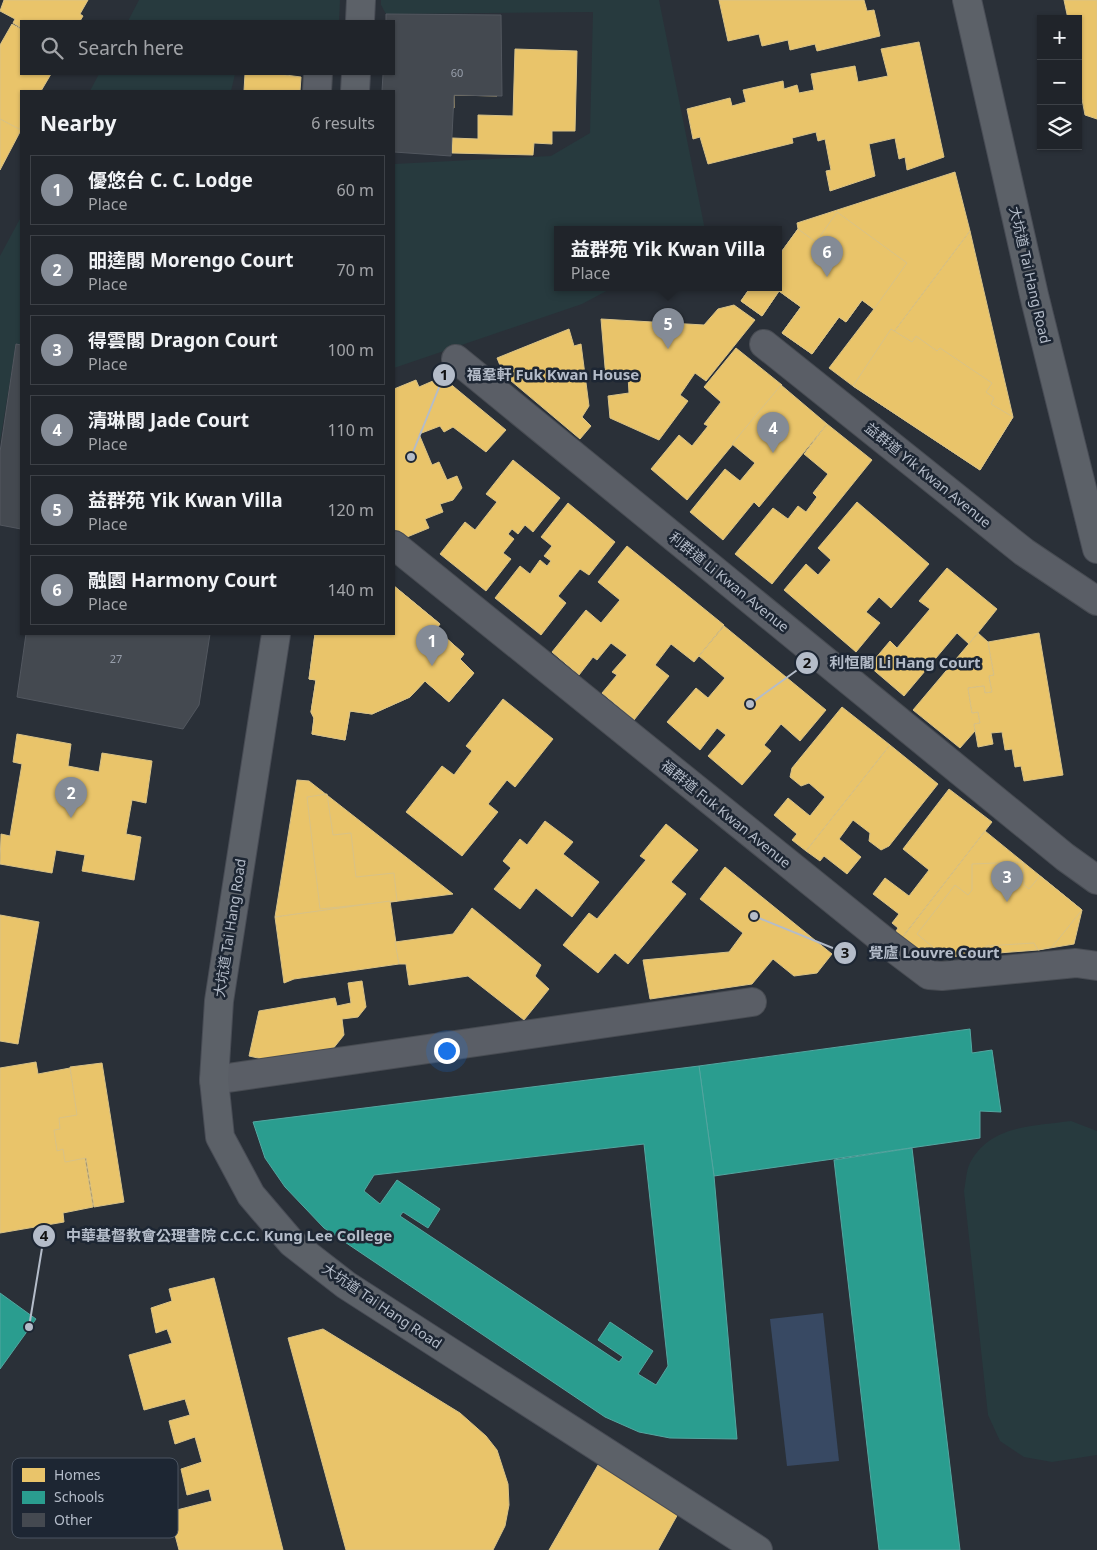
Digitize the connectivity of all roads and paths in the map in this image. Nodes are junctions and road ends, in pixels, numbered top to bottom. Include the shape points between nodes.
1 (361, 0) edge
2 (967, 0) edge
3 (360, 20) edge
4 (318, 75) edge
5 (356, 75) edge
6 (317, 90) edge
7 (355, 90) edge
8 (764, 344) dead end
9 (456, 359) dead end
10 (395, 546) edge
11 (1097, 549) edge
12 (1097, 601) edge
13 (276, 635) edge
14 (1097, 880) edge
15 (1097, 966) edge
16 (752, 1002) dead end
17 (214, 1080) junction
18 (758, 1550) edge

1 - 3 main road
2 - 11 main road, 大坑道 Tai Hang Road via 1034,295
4 - 6 street
5 - 7 main road
8 - 12 street, 益群道 Yik Kwan Avenue via 1024,552
9 - 14 street, 利群道 Li Kwan Avenue
10 - 15 street, 福群道 Fuk Kwan Avenue via 929,975 954,976 1076,963
13 - 17 main road, 大坑道 Tai Hang Road via 225,955
16 - 17 street
17 - 18 main road, 大坑道 Tai Hang Road via 220,1137 250,1195 292,1243 346,1285

